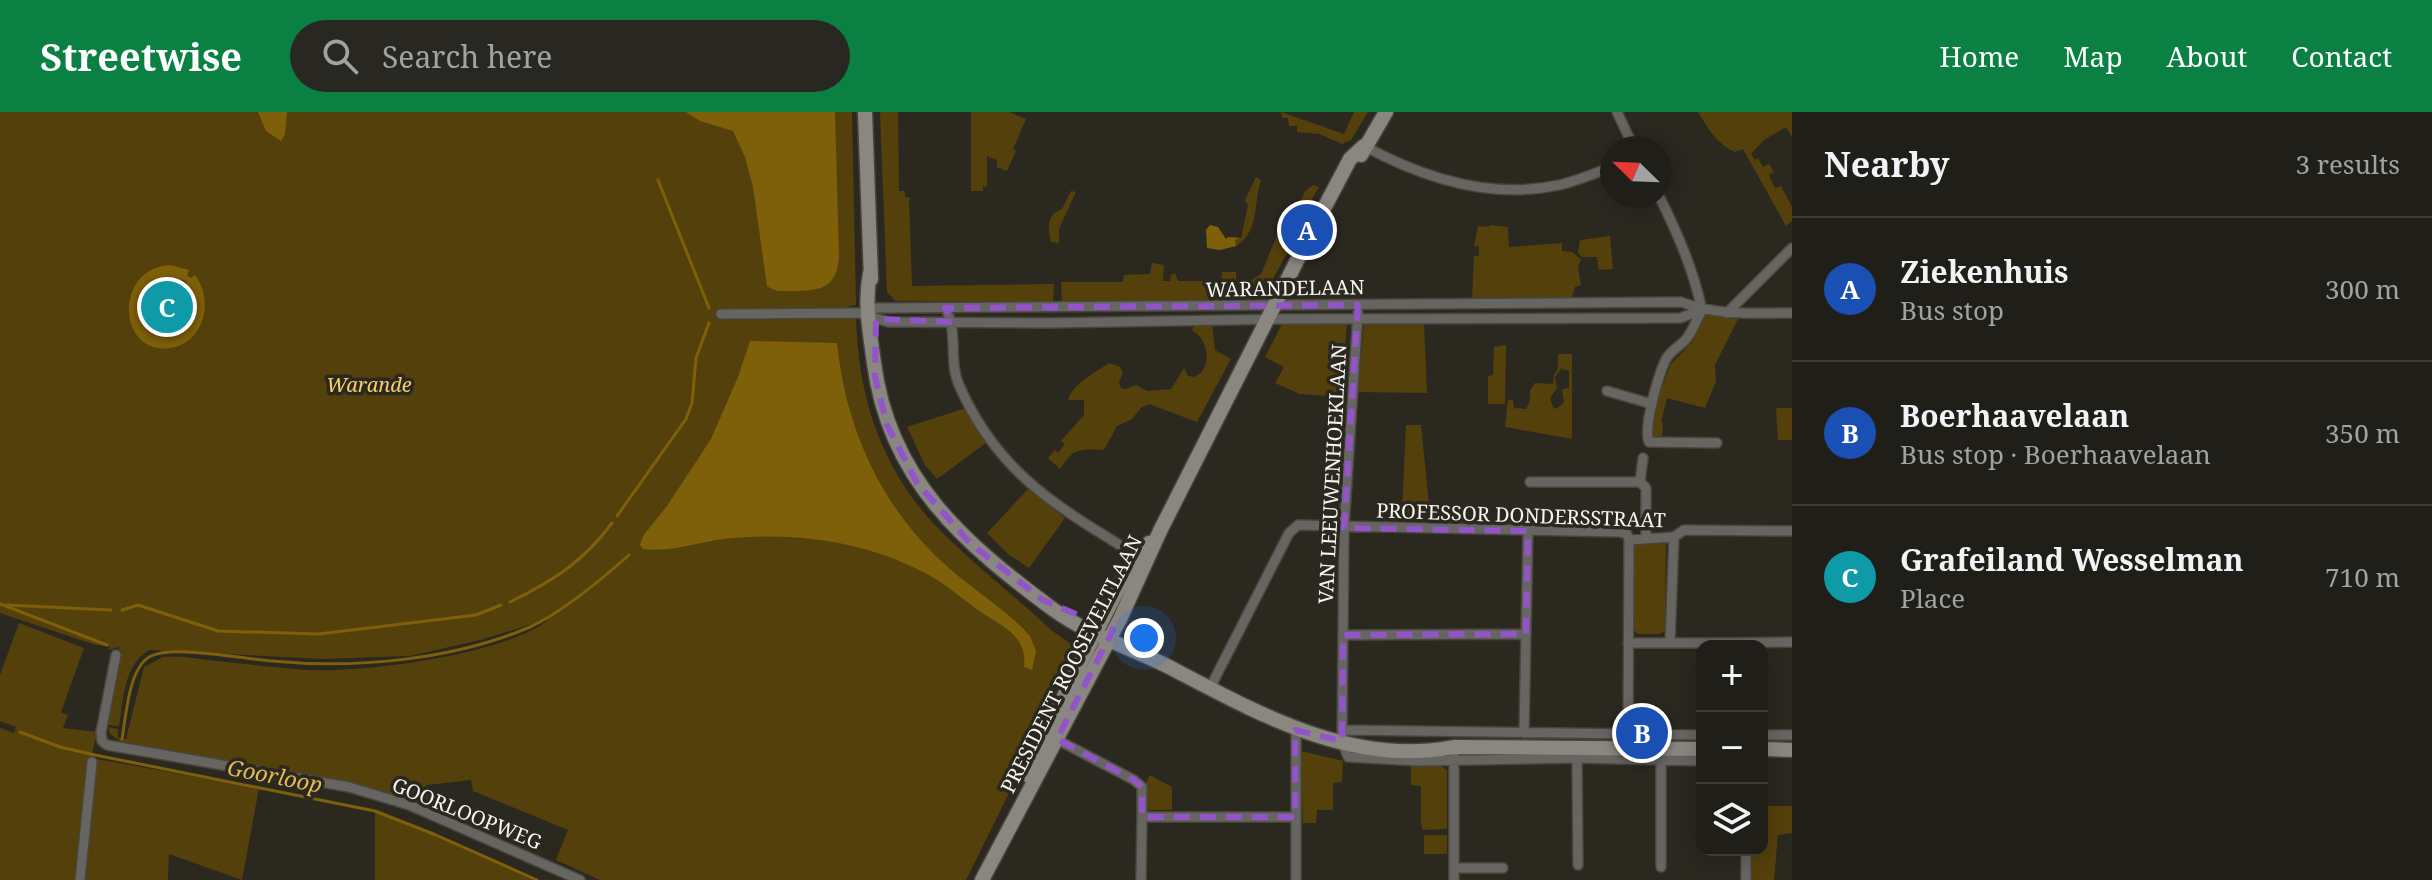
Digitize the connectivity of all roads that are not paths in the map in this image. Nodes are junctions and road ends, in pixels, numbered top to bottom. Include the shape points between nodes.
1 (865, 112) edge
2 (1386, 112) edge
3 (1617, 112) edge
4 (1628, 136) edge
5 (1364, 146) junction
6 (1600, 171) edge
7 (1665, 208) edge
8 (1792, 248) edge
9 (1276, 304) junction
10 (1358, 305) junction
11 (945, 308) junction
12 (1702, 310) junction
13 (1792, 313) edge
14 (721, 314) dead end
15 (873, 314) junction
16 (1726, 314) junction
17 (1358, 318) junction
18 (1268, 319) junction
19 (953, 322) junction
20 (1607, 391) dead end
21 (1652, 404) junction
22 (1717, 443) dead end
23 (1643, 458) dead end
24 (1530, 482) dead end
25 (1640, 482) junction
26 (1344, 528) junction
27 (1528, 531) junction
28 (1792, 531) edge
29 (1674, 537) junction
30 (1646, 538) junction
31 (1629, 540) junction
32 (1143, 560) junction
33 (1105, 631) junction
34 (1526, 634) junction
35 (1343, 635) junction
36 (1670, 641) junction
37 (1792, 642) edge
38 (1628, 643) junction
39 (1696, 643) edge
40 (1768, 643) edge
41 (116, 655) dead end
42 (1210, 688) junction
43 (1296, 730) junction
44 (1524, 733) junction
45 (1768, 735) edge
46 (1792, 735) edge
47 (1051, 736) junction
48 (1342, 736) junction
49 (1696, 736) edge
50 (1454, 747) junction
51 (1628, 747) junction
52 (1696, 749) edge
53 (1768, 749) edge
54 (1792, 750) edge
55 (1577, 758) junction
56 (1661, 759) junction
57 (1696, 761) edge
58 (92, 762) dead end
59 (1142, 817) junction
60 (1295, 817) junction
61 (1746, 856) edge
62 (1578, 865) dead end
63 (1661, 867) dead end
64 (1454, 868) junction
65 (1503, 868) dead end
66 (80, 880) edge
67 (580, 880) edge
68 (982, 880) edge
69 (1141, 880) edge
70 (1296, 880) edge
71 (1454, 880) edge
72 (1746, 880) edge

1 - 15 main road
2 - 5 main road, PRESIDENT ROOSEVELTLAAN
3 - 4 street
5 - 6 street via 1430,177 1471,186 1558,185
5 - 9 main road, PRESIDENT ROOSEVELTLAAN via 1350,159
7 - 12 street via 1683,242
8 - 16 street
9 - 10 street, WARANDELAAN
9 - 11 street, WARANDELAAN
9 - 18 main road, PRESIDENT ROOSEVELTLAAN
10 - 12 street, WARANDELAAN via 1681,302
10 - 17 street, VAN LEEUWENHOEKLAAN
11 - 15 street, WARANDELAAN
11 - 19 street
12 - 16 street, WARANDELAAN
12 - 17 street, WARANDELAAN via 1680,318
12 - 21 street via 1686,340 1665,361
13 - 16 street, WARANDELAAN
14 - 15 street, WARANDELAAN
15 - 19 street, WARANDELAAN via 888,322
15 - 33 main road via 875,377 887,425 917,483 971,544 1054,610
17 - 18 street, WARANDELAAN
17 - 26 street, VAN LEEUWENHOEKLAAN
18 - 19 street, WARANDELAAN
18 - 32 main road, PRESIDENT ROOSEVELTLAAN
19 - 32 street via 957,381 1009,466 1063,510
20 - 21 street
21 - 22 street via 1649,442
23 - 25 street
24 - 25 street
25 - 30 street via 1646,488
26 - 27 street, PROFESSOR DONDERSSTRAAT
26 - 35 street, VAN LEEUWENHOEKLAAN
26 - 42 street, PROFESSOR DONDERSSTRAAT via 1303,524 1289,533
27 - 31 street, PROFESSOR DONDERSSTRAAT via 1620,532
27 - 34 street
28 - 29 street, PROFESSOR DONDERSSTRAAT via 1684,530
29 - 30 street, PROFESSOR DONDERSSTRAAT
29 - 36 street
30 - 31 street, PROFESSOR DONDERSSTRAAT
31 - 38 street
32 - 33 main road, PRESIDENT ROOSEVELTLAAN via 1127,572
33 - 42 main road
33 - 47 main road, PRESIDENT ROOSEVELTLAAN
34 - 35 street
34 - 44 street
35 - 48 street, VAN LEEUWENHOEKLAAN
36 - 38 street
36 - 39 street
37 - 40 street
38 - 51 street
41 - 67 street, GOORLOOPWEG via 102,741 107,745 349,787 409,805
42 - 43 main road
43 - 48 main road
43 - 60 street
44 - 50 street
44 - 51 street
45 - 46 street
47 - 59 street via 1142,787
47 - 68 main road, PRESIDENT ROOSEVELTLAAN
48 - 50 main road via 1378,749
49 - 51 street
50 - 51 main road
50 - 55 street
50 - 64 street
51 - 52 main road
51 - 55 street
51 - 56 street
53 - 54 main road
55 - 62 street
56 - 57 street
56 - 63 street
58 - 66 street
59 - 60 street
59 - 69 street
60 - 70 street
61 - 72 street
64 - 65 street
64 - 71 street

